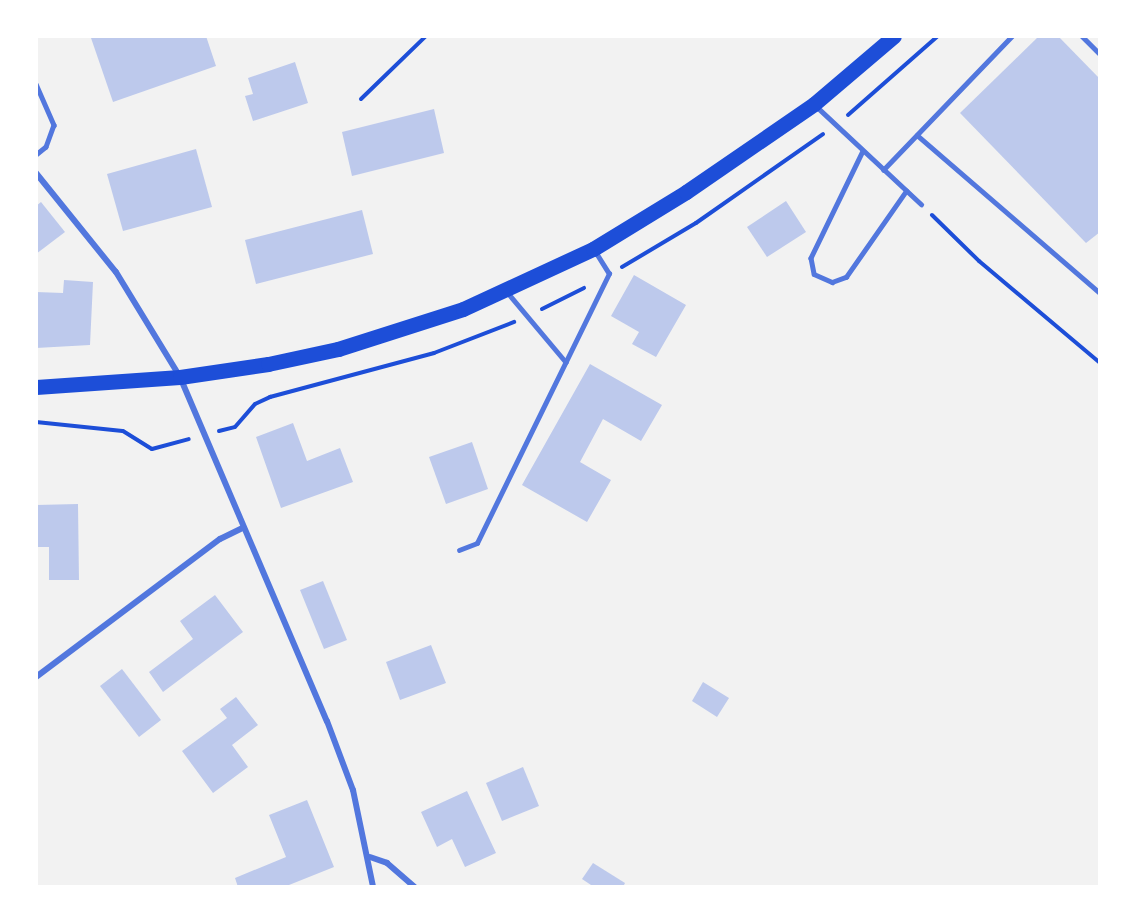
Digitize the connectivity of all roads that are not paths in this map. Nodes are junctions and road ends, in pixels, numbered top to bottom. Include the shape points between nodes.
1 (894, 36) edge
2 (1012, 36) edge
3 (1082, 36) edge
4 (1100, 54) edge
5 (36, 84) edge
6 (814, 104) junction
7 (917, 135) junction
8 (863, 151) junction
9 (36, 155) edge
10 (883, 170) junction
11 (36, 173) edge
12 (906, 191) junction
13 (921, 204) road end
14 (593, 249) junction
15 (506, 291) junction
16 (1100, 293) edge
17 (566, 362) junction
18 (180, 377) junction
19 (36, 387) edge
20 (243, 528) junction
21 (459, 550) dead end
22 (36, 677) edge
23 (370, 857) junction
24 (373, 887) edge
25 (415, 887) edge

1 - 6 main road
2 - 7 lane
3 - 4 lane
5 - 9 lane via 54,125 52,138
6 - 8 lane
6 - 14 main road via 686,192
7 - 10 lane
7 - 16 lane
8 - 10 lane
8 - 12 lane via 811,258 814,274 832,282 846,277
10 - 12 lane
11 - 18 street via 116,272
12 - 13 lane
14 - 15 main road
14 - 17 lane via 609,274
15 - 17 lane
15 - 18 main road via 407,329 338,349
17 - 21 lane via 477,543
18 - 19 main road
18 - 20 street
20 - 22 street via 220,539
20 - 23 street via 327,721 353,790
23 - 24 street
23 - 25 street via 387,863

